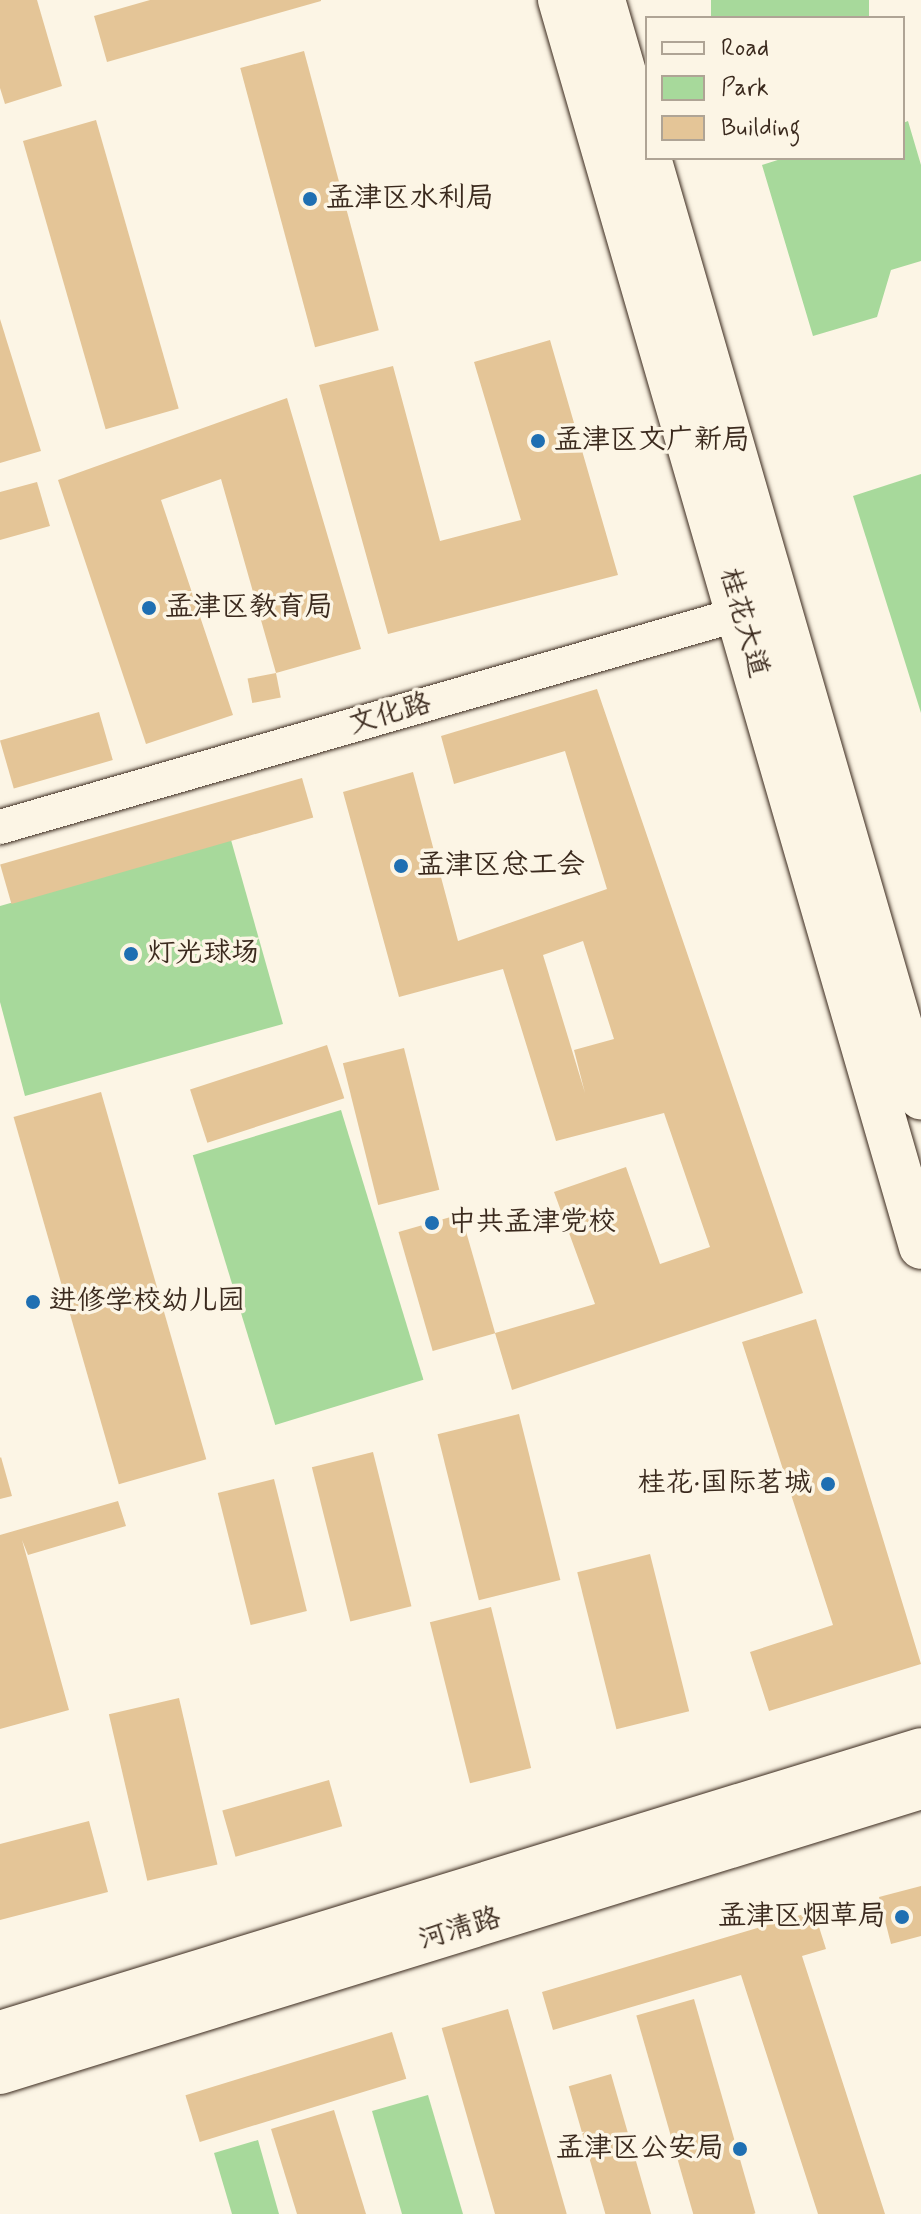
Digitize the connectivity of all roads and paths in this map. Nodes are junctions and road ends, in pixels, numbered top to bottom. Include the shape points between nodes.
1 (560, 0) edge
2 (603, 0) edge
3 (645, 144) edge
4 (649, 160) edge
5 (760, 608) junction
6 (0, 827) edge
7 (921, 1097) edge
8 (921, 1247) edge
9 (921, 1750) edge
10 (921, 1787) edge
11 (0, 2033) edge
12 (0, 2072) edge

1 - 5 main road, 桂花大道
2 - 3 main road
4 - 5 main road, 桂花大道
5 - 6 street, 文化路
5 - 7 main road, 桂花大道
5 - 8 main road, 桂花大道
9 - 11 main road, 河清路
10 - 12 main road, 河清路

